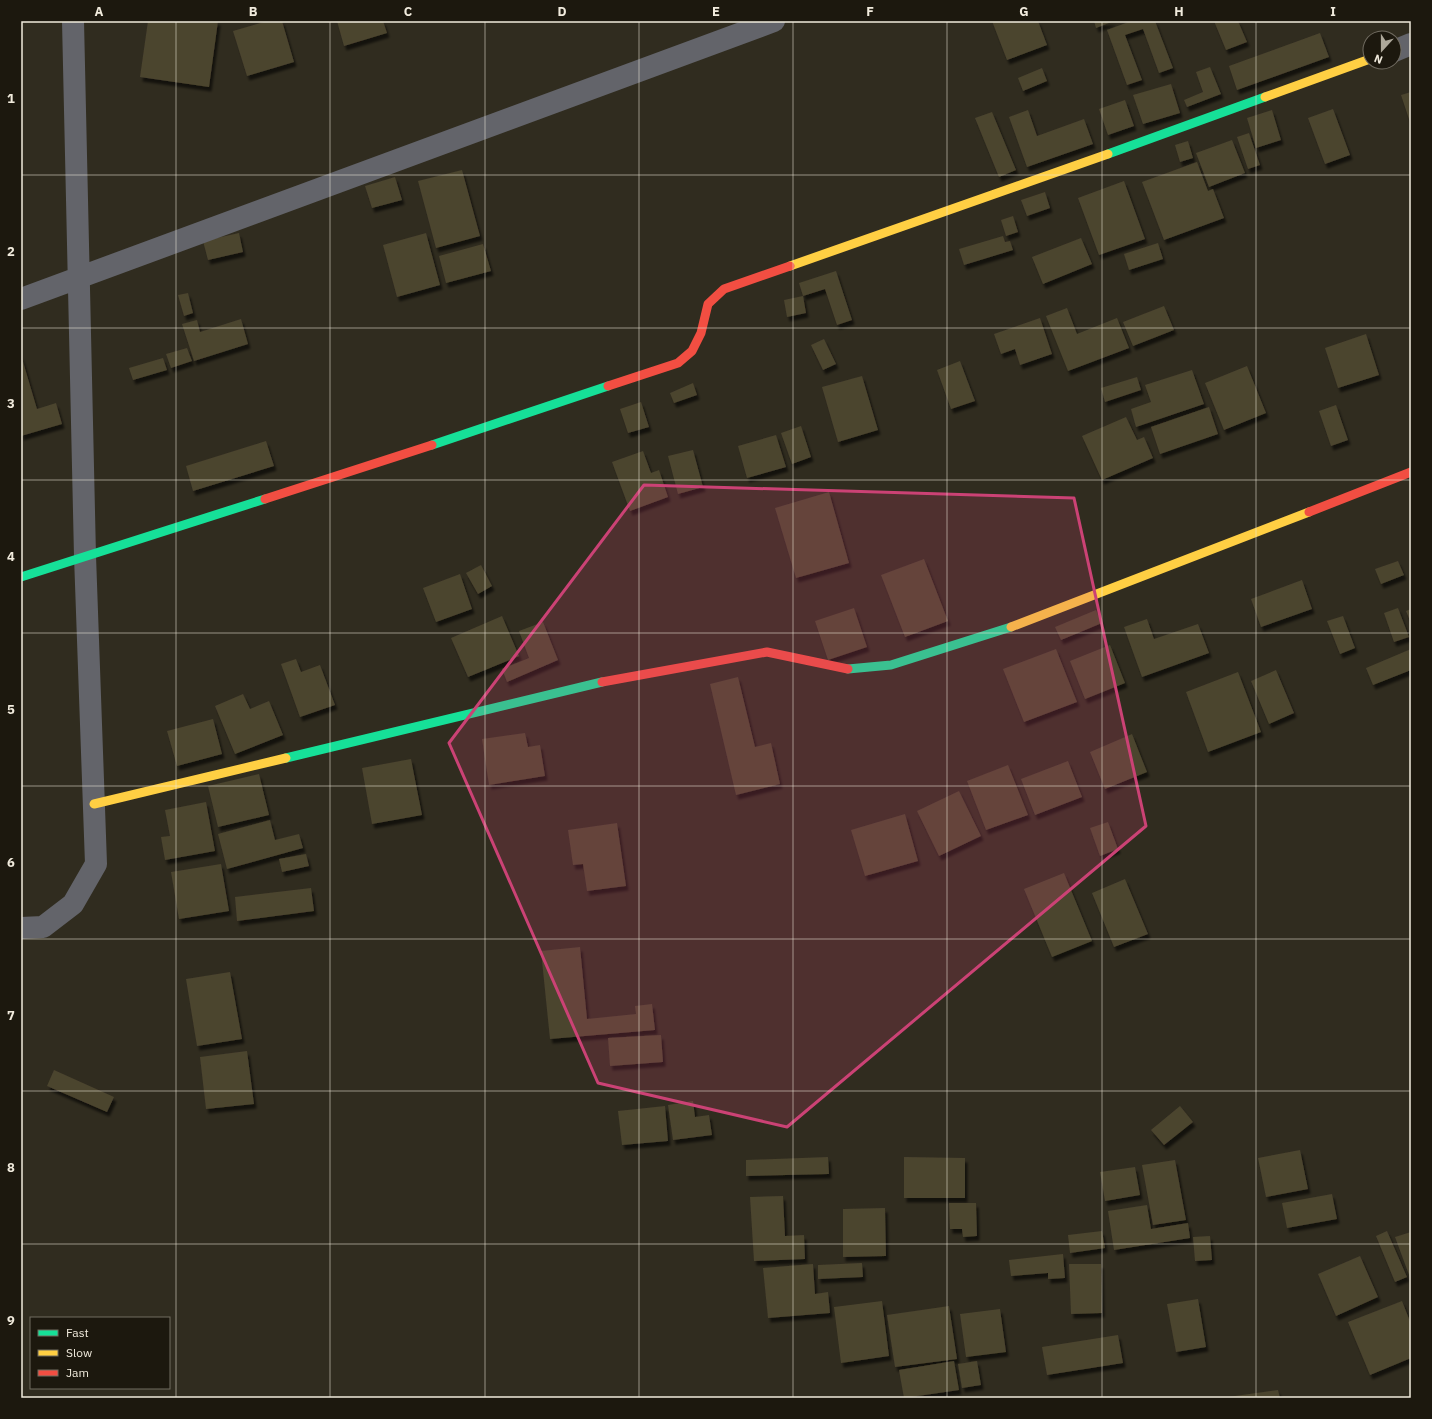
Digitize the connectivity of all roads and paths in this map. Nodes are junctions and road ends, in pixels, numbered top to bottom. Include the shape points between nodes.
1 (73, 21) edge
2 (774, 21) edge
3 (1362, 62) edge
4 (79, 279) junction
5 (21, 299) edge
6 (1411, 472) edge
7 (85, 556) junction
8 (21, 576) edge
9 (94, 804) junction
10 (21, 928) edge

1 - 4 street
2 - 4 street
3 - 7 street via 724,290 708,304 701,333 692,350 678,363 378,463
4 - 5 street
4 - 7 street
6 - 9 street via 1022,624 891,665 849,669 767,652 588,685
7 - 8 street
7 - 9 street
9 - 10 street via 96,864 73,904 44,927

